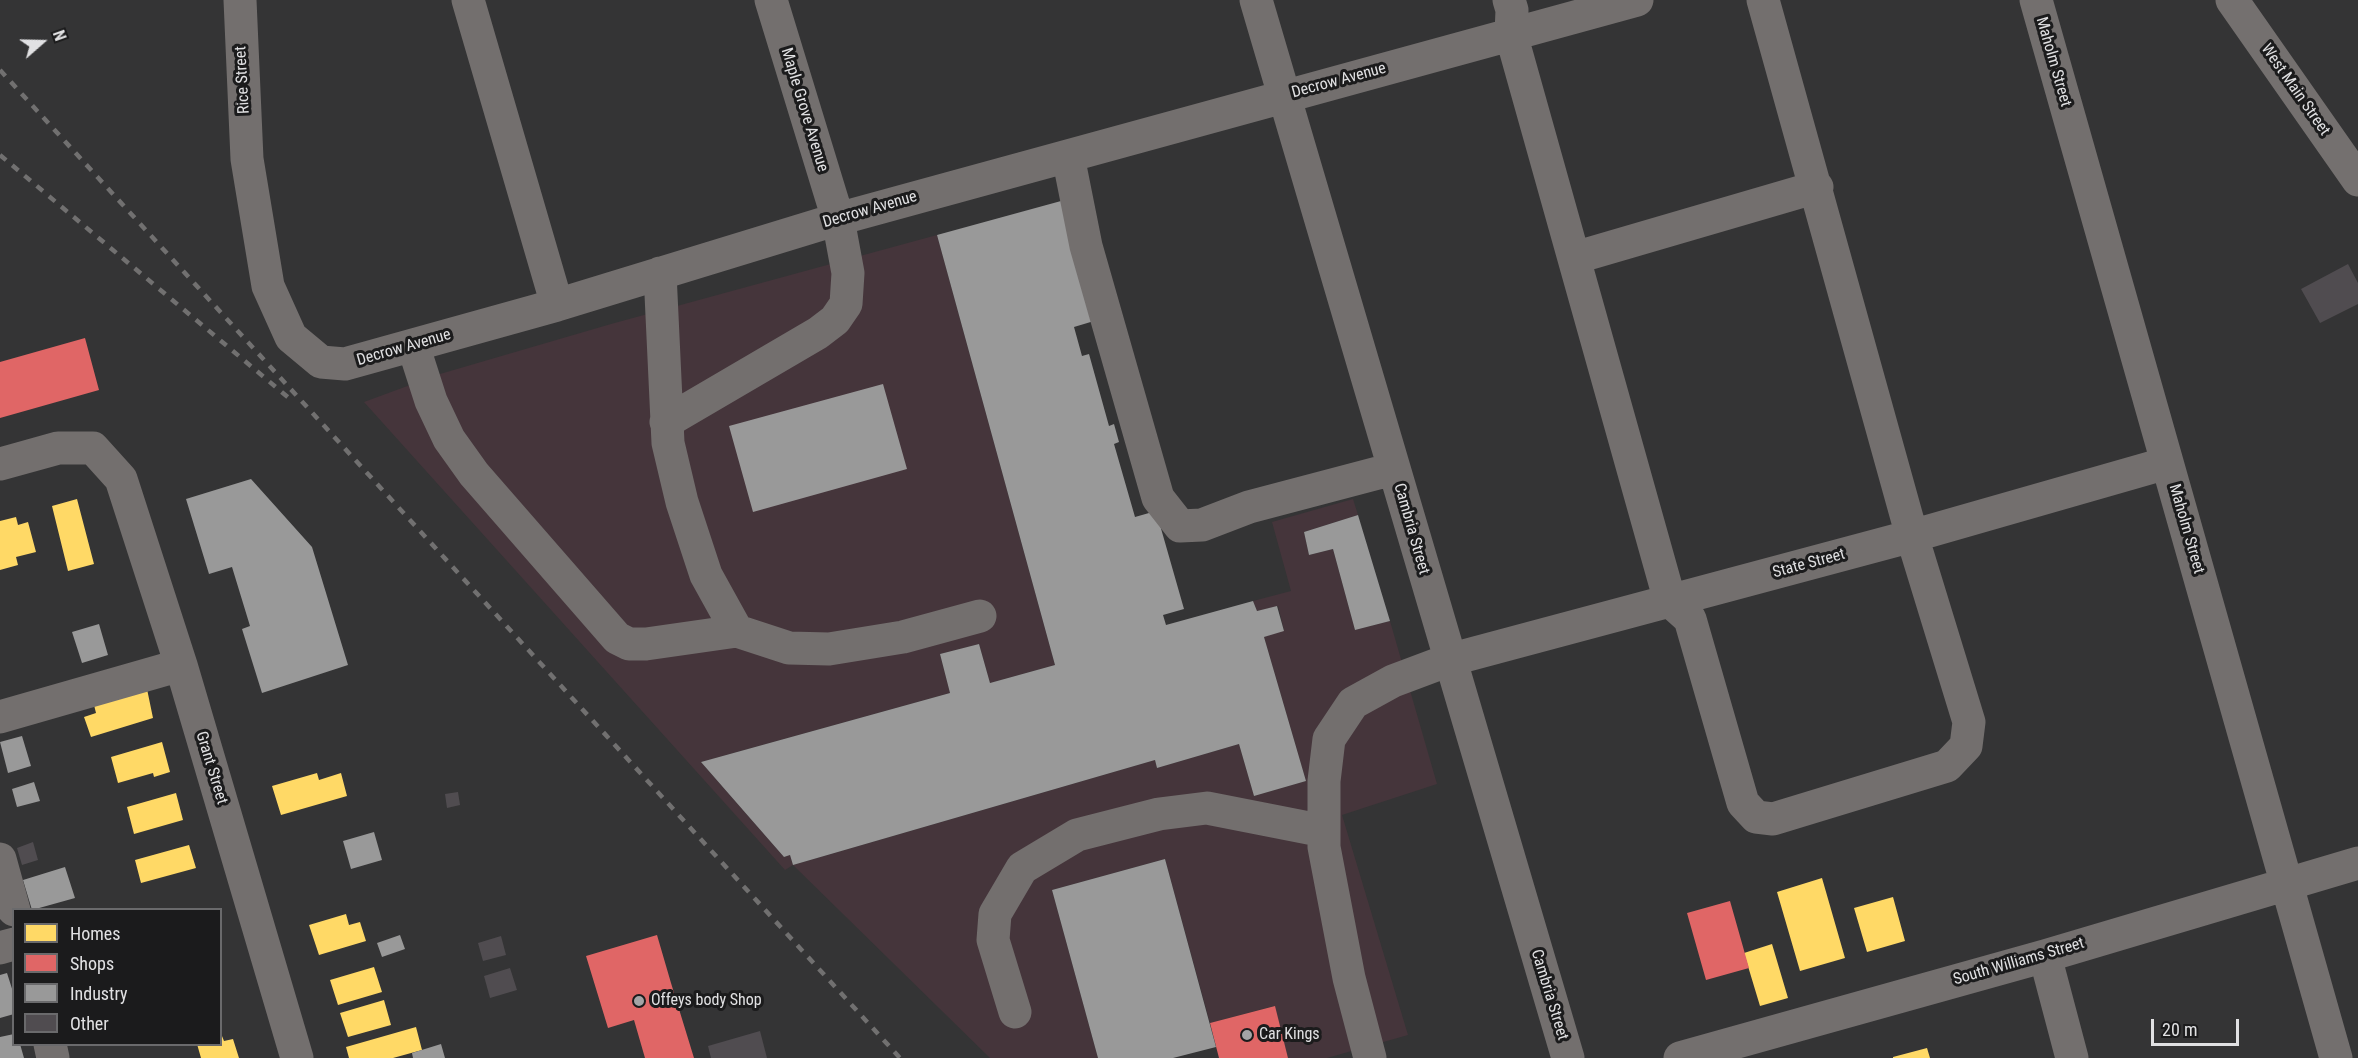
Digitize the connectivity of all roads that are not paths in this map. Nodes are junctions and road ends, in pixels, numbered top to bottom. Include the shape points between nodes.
1 (240, 0) edge
2 (468, 0) edge
3 (771, 0) edge
4 (1256, 0) edge
5 (1509, 0) edge
6 (1636, 0) edge
7 (1763, 0) edge
8 (2036, 0) edge
9 (2232, 0) edge
10 (1511, 34) junction
11 (1283, 97) junction
12 (1068, 156) junction
13 (247, 159) joint
14 (2353, 163) edge
15 (1817, 186) junction
16 (838, 219) junction
17 (1574, 258) junction
18 (660, 273) junction
19 (557, 304) junction
20 (413, 345) junction
21 (666, 422) junction
22 (2167, 463) junction
23 (0, 464) edge
24 (1393, 469) junction
25 (1912, 536) junction
26 (1670, 601) junction
27 (980, 616) dead end
28 (737, 631) junction
29 (1449, 660) junction
30 (180, 666) junction
31 (0, 717) edge
32 (1324, 831) junction
33 (0, 859) edge
34 (2358, 863) edge
35 (2287, 884) junction
36 (14, 908) edge
37 (2045, 956) junction
38 (1015, 1012) dead end
39 (297, 1058) edge
40 (1371, 1058) edge
41 (1568, 1058) edge
42 (1680, 1058) edge
43 (2073, 1058) edge
44 (2336, 1058) edge

1 - 13 street, Rice Street
2 - 19 street
3 - 16 street, Maple Grove Avenue
4 - 11 street, Cambria Street
5 - 10 street
6 - 10 street, Decrow Avenue
7 - 15 street
8 - 22 street, Maholm Street
9 - 14 main road, West Main Street
10 - 11 street, Decrow Avenue
10 - 17 street
11 - 12 street, Decrow Avenue
11 - 24 street, Cambria Street
12 - 16 street, Decrow Avenue
12 - 24 street via 1086,246 1158,498 1180,526 1202,525 1259,504
13 - 20 street, Decrow Avenue via 268,286 291,338 321,362 345,364
15 - 17 street
15 - 25 street
16 - 18 street, Decrow Avenue
16 - 21 street, Maple Grove Avenue via 848,273 846,304 835,320
17 - 26 street
18 - 19 street, Decrow Avenue
18 - 21 street
19 - 20 street, Decrow Avenue
20 - 28 street via 448,439 617,638 629,644 646,644
21 - 28 street via 682,502 706,575
22 - 25 street, State Street
22 - 35 street, Maholm Street
23 - 30 street, Grant Street via 58,448 93,448 121,479
24 - 29 street, Cambria Street
25 - 26 street, State Street
25 - 26 street via 1969,722 1966,746 1947,766 1773,819 1756,817 1743,803 1690,619
26 - 29 street, State Street
27 - 28 street via 903,637 829,649 789,648
29 - 32 street, State Street via 1371,691 1344,713 1329,739
29 - 41 street, Cambria Street
30 - 31 street
30 - 39 street, Grant Street
32 - 38 street via 1207,808 1159,814 1077,835 1022,868 995,914 993,940
32 - 40 street, State Street via 1349,978
33 - 36 street
34 - 35 street, South Williams Street
35 - 37 street, South Williams Street
35 - 44 street, Maholm Street
37 - 42 street, South Williams Street
37 - 43 street

